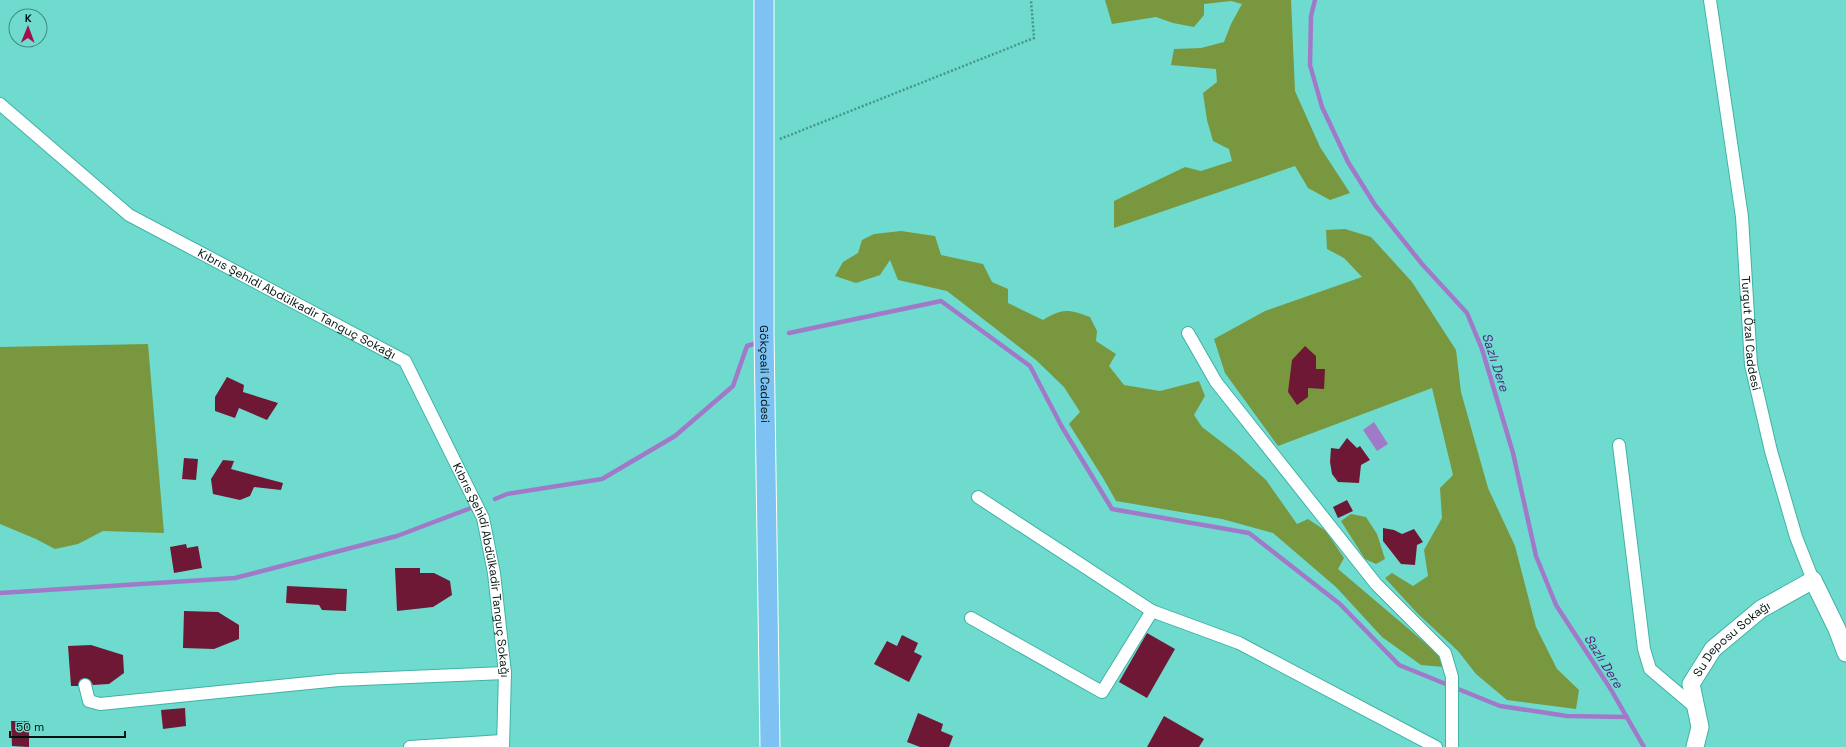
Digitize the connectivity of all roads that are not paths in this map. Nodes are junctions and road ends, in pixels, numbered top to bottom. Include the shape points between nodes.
1 (764, 0) edge
2 (1710, 0) edge
3 (0, 104) edge
4 (1188, 333) dead end
5 (1619, 445) dead end
6 (978, 496) dead end
7 (1813, 580) junction
8 (1152, 611) junction
9 (971, 618) dead end
10 (1846, 653) edge
11 (505, 673) junction
12 (84, 685) dead end
13 (1696, 708) junction
14 (503, 744) edge
15 (410, 747) edge
16 (770, 747) edge
17 (1436, 747) edge
18 (1452, 747) edge
19 (1695, 747) edge

1 - 16 main road, Gökçeali Caddesi via 764,332
2 - 7 street, Turgut Özal Caddesi via 1742,217 1751,365 1771,451 1794,530
3 - 11 street, Kıbrıs Şehidi Abdülkadir Tanguç Sokağı via 129,215 405,361 483,518 494,572
4 - 18 street via 1216,382 1370,576 1445,653 1452,677
5 - 13 street via 1644,649 1650,669
6 - 8 street
7 - 10 street, Turgut Özal Caddesi
7 - 13 street, Su Deposu Sokağı via 1761,609 1713,649 1691,684
8 - 9 street via 1102,692
8 - 17 street via 1239,643
11 - 12 street via 339,680 100,704 89,701
11 - 14 street, Kıbrıs Şehidi Abdülkadir Tanguç Sokağı
13 - 19 street, Su Deposu Sokağı via 1700,727
14 - 15 street

